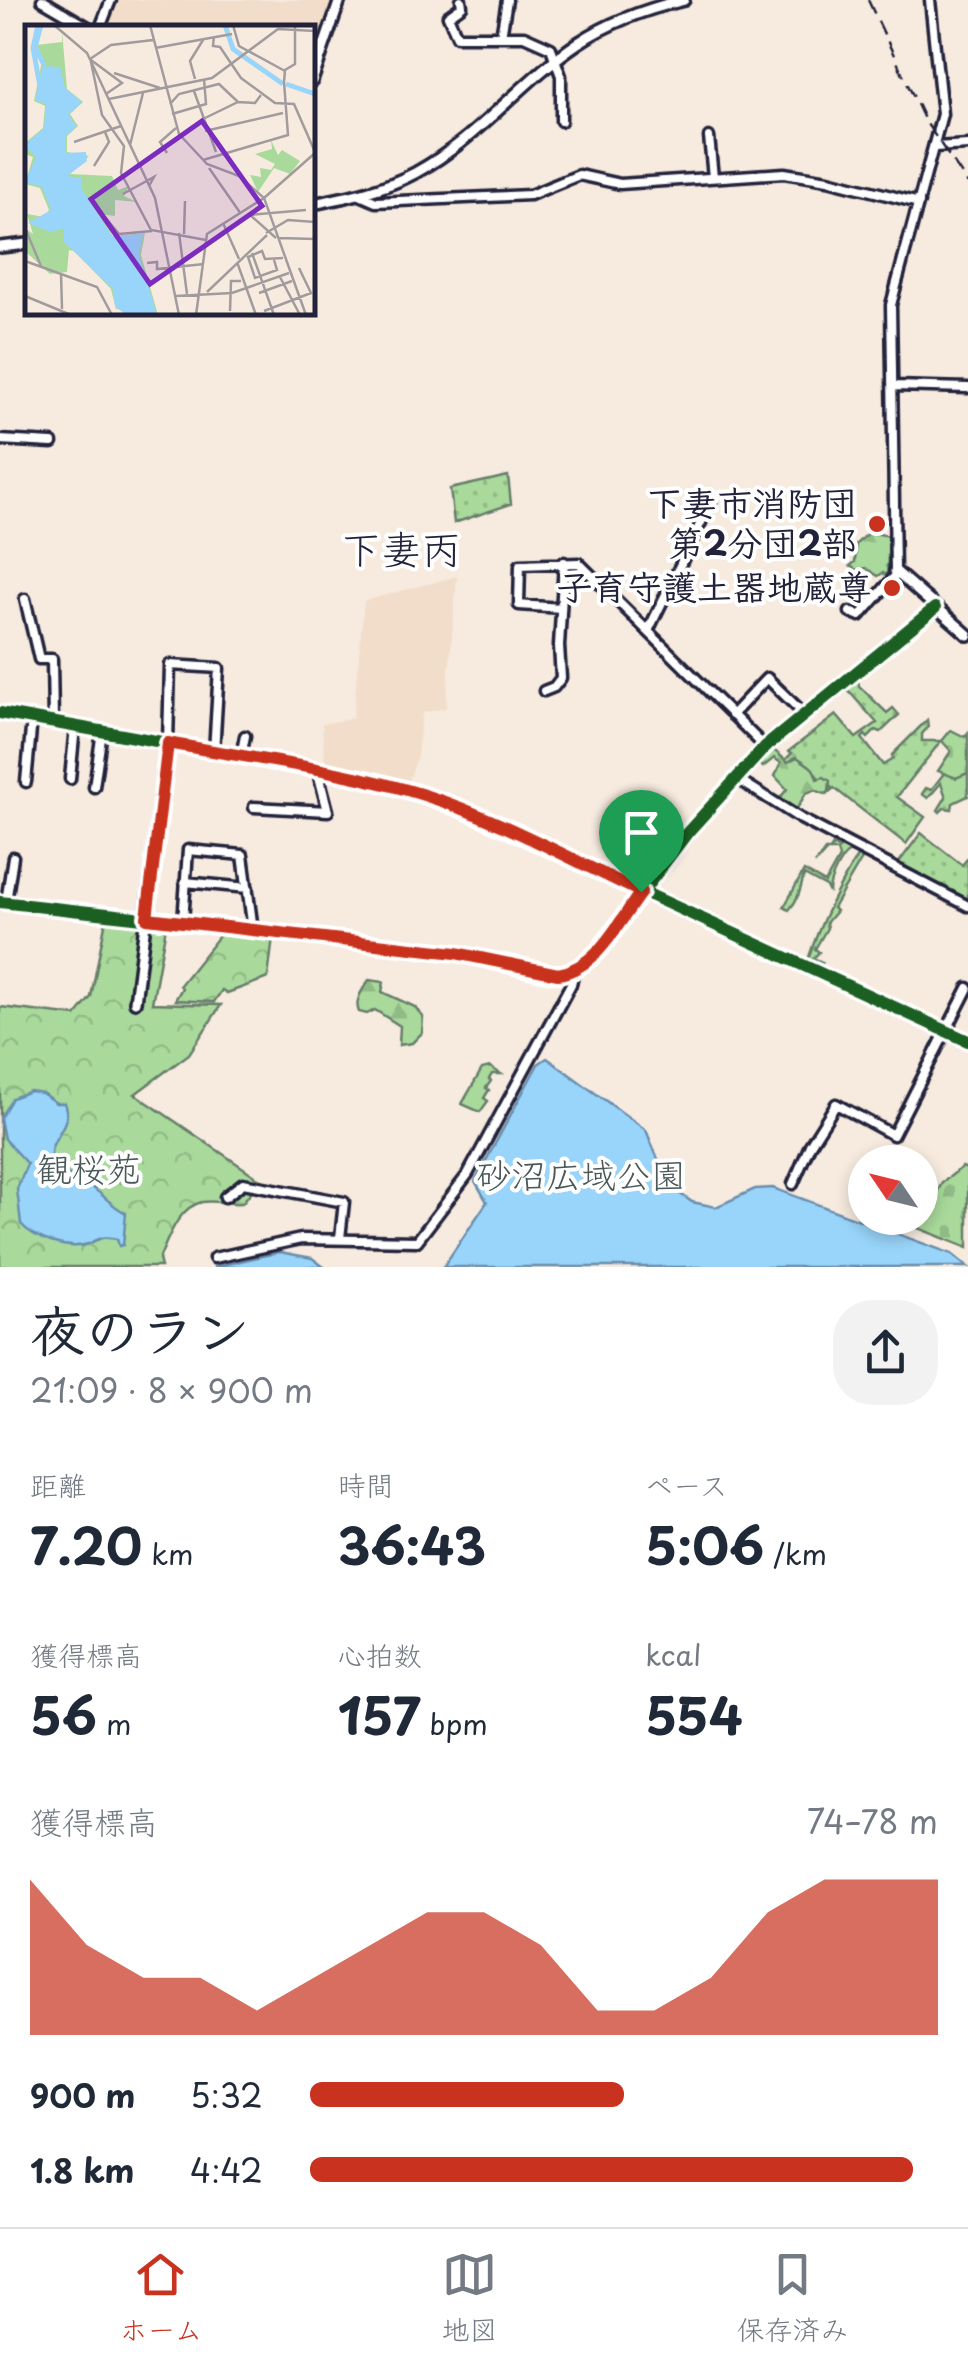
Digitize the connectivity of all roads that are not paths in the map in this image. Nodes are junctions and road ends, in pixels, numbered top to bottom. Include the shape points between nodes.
1 (42, 0) edge
2 (111, 0) edge
3 (340, 0) edge
4 (460, 0) edge
5 (507, 0) edge
6 (684, 0) edge
7 (930, 0) edge
8 (85, 25) edge
9 (101, 25) edge
10 (501, 36) junction
11 (557, 59) junction
12 (315, 62) edge
13 (562, 120) dead end
14 (939, 129) junction
15 (710, 136) dead end
16 (951, 145) junction
17 (968, 145) edge
18 (935, 147) junction
19 (713, 178) junction
20 (360, 195) junction
21 (315, 203) edge
22 (919, 203) junction
23 (25, 244) edge
24 (0, 247) edge
25 (894, 386) junction
26 (968, 388) edge
27 (0, 440) edge
28 (52, 443) dead end
29 (711, 502) dead end
30 (564, 562) junction
31 (896, 573) junction
32 (26, 599) dead end
33 (561, 608) junction
34 (935, 608) junction
35 (850, 612) dead end
36 (648, 630) junction
37 (968, 634) edge
38 (544, 691) dead end
39 (0, 713) edge
40 (804, 714) junction
41 (732, 715) junction
42 (32, 718) junction
43 (53, 722) junction
44 (74, 726) junction
45 (102, 731) junction
46 (244, 736) dead end
47 (168, 743) junction
48 (765, 748) junction
49 (214, 752) junction
50 (241, 756) junction
51 (317, 769) junction
52 (736, 778) junction
53 (70, 779) dead end
54 (26, 782) dead end
55 (94, 786) dead end
56 (254, 807) dead end
57 (13, 856) dead end
58 (185, 882) junction
59 (248, 888) junction
60 (641, 892) junction
61 (3, 902) edge
62 (968, 906) edge
63 (147, 918) junction
64 (183, 922) junction
65 (253, 930) junction
66 (574, 971) junction
67 (968, 988) edge
68 (135, 1002) dead end
69 (947, 1031) junction
70 (968, 1040) edge
71 (793, 1184) dead end
72 (224, 1198) dead end
73 (340, 1238) junction
74 (214, 1258) dead end

1 - 8 street
2 - 9 street
3 - 12 street
4 - 10 street via 462,6 448,16 457,36
5 - 10 street
6 - 11 street via 620,19
7 - 14 street via 942,94
10 - 11 street via 524,36 551,48
11 - 13 street
11 - 20 street via 448,152
14 - 16 street
14 - 18 street
15 - 19 street
16 - 17 street
16 - 18 street
18 - 22 street
19 - 20 street via 620,184 579,175 530,195 376,202
19 - 22 street via 784,173
20 - 21 street
22 - 25 street via 891,306
23 - 24 street
25 - 26 street
25 - 31 street
27 - 28 street
29 - 36 street
30 - 33 street
30 - 33 street via 520,564 518,585 519,605
30 - 36 street via 579,563
31 - 34 street
31 - 35 street via 860,616
32 - 43 street via 39,660 53,663
33 - 38 street via 562,678
34 - 37 street
34 - 40 street
36 - 41 street
39 - 42 street
40 - 41 street via 767,678
40 - 48 street
41 - 48 street
42 - 43 street
42 - 54 street
43 - 44 street
44 - 45 street
44 - 53 street
45 - 47 street
45 - 55 street
46 - 50 street
47 - 49 street
47 - 49 street via 170,665 219,668
47 - 63 street
48 - 52 street
49 - 50 street
50 - 51 street
51 - 56 street via 328,811
51 - 60 street via 443,802
52 - 60 street
52 - 62 street
57 - 61 street
58 - 59 street
58 - 59 street via 188,850 225,853 243,855
58 - 64 street
59 - 65 street
60 - 66 street via 596,953
60 - 69 street
61 - 63 street
63 - 64 street
63 - 68 street
64 - 65 street
65 - 66 street via 456,953 548,974
66 - 73 street via 474,1164 422,1236 412,1242
67 - 69 street
69 - 70 street
69 - 71 street via 892,1135 836,1104
72 - 73 street via 243,1183 344,1202
73 - 74 street via 301,1239

